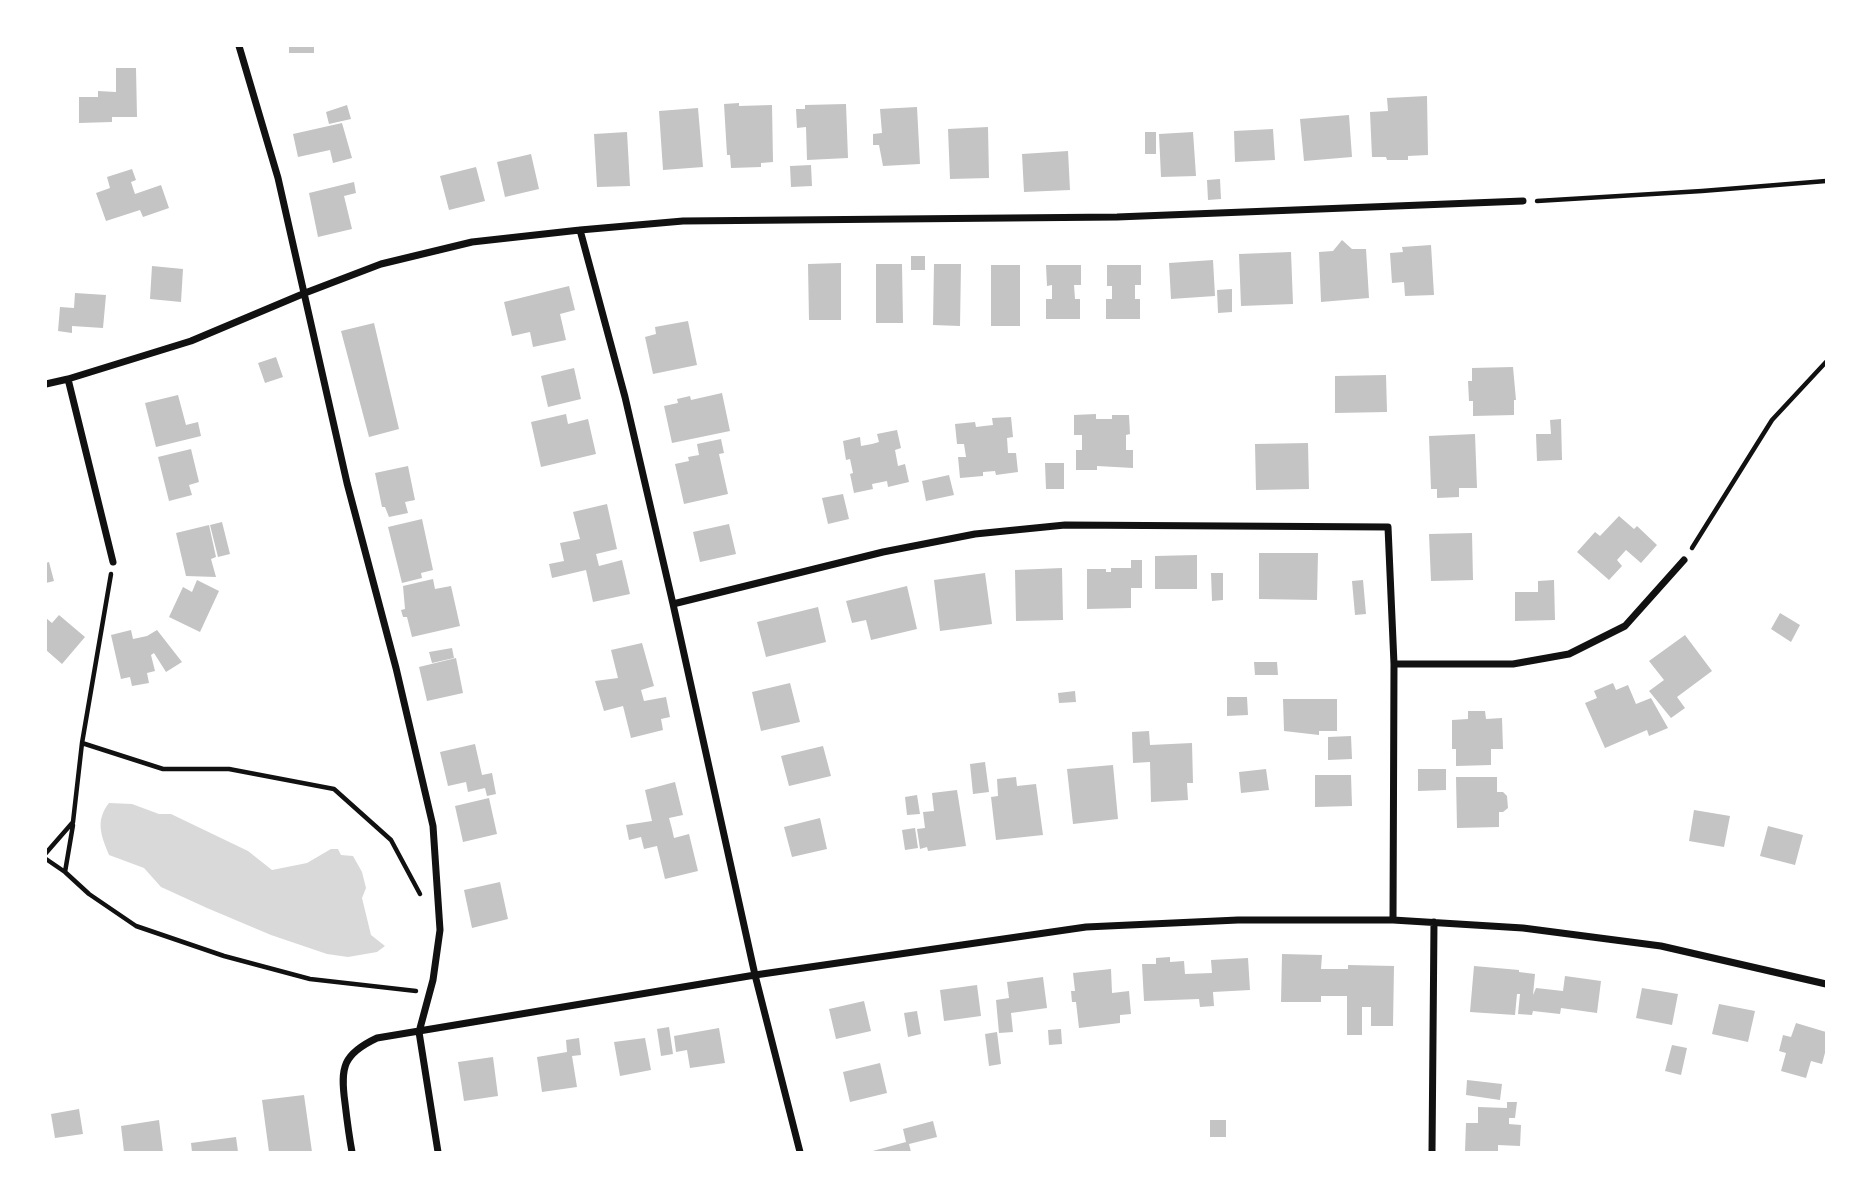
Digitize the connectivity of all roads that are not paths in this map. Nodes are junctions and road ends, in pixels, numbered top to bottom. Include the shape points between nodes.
1 (239, 46) edge
2 (1523, 201) road end
3 (580, 230) junction
4 (305, 292) junction
5 (68, 379) junction
6 (46, 384) edge
7 (1684, 560) road end
8 (113, 562) road end
9 (673, 604) junction
10 (1394, 664) junction
11 (1393, 920) junction
12 (1434, 922) junction
13 (755, 975) junction
14 (1826, 984) edge
15 (419, 1032) junction
16 (352, 1153) edge
17 (438, 1153) edge
18 (800, 1153) edge
19 (1432, 1153) edge

1 - 4 street
2 - 3 street via 1117,217 683,221
3 - 4 street via 472,242 382,264
3 - 9 street
4 - 5 street via 191,341
4 - 15 street via 347,483 433,826 440,930
5 - 6 street
5 - 8 street
7 - 10 street via 1625,626 1569,654 1513,664
9 - 10 street via 975,534 1065,526 1388,527
9 - 13 street
10 - 11 street
11 - 12 street
11 - 13 street via 1238,920 1086,927
12 - 14 street via 1661,946
12 - 19 street
13 - 15 street
13 - 18 street
15 - 16 street via 377,1038 361,1045 348,1060 341,1075
15 - 17 street

